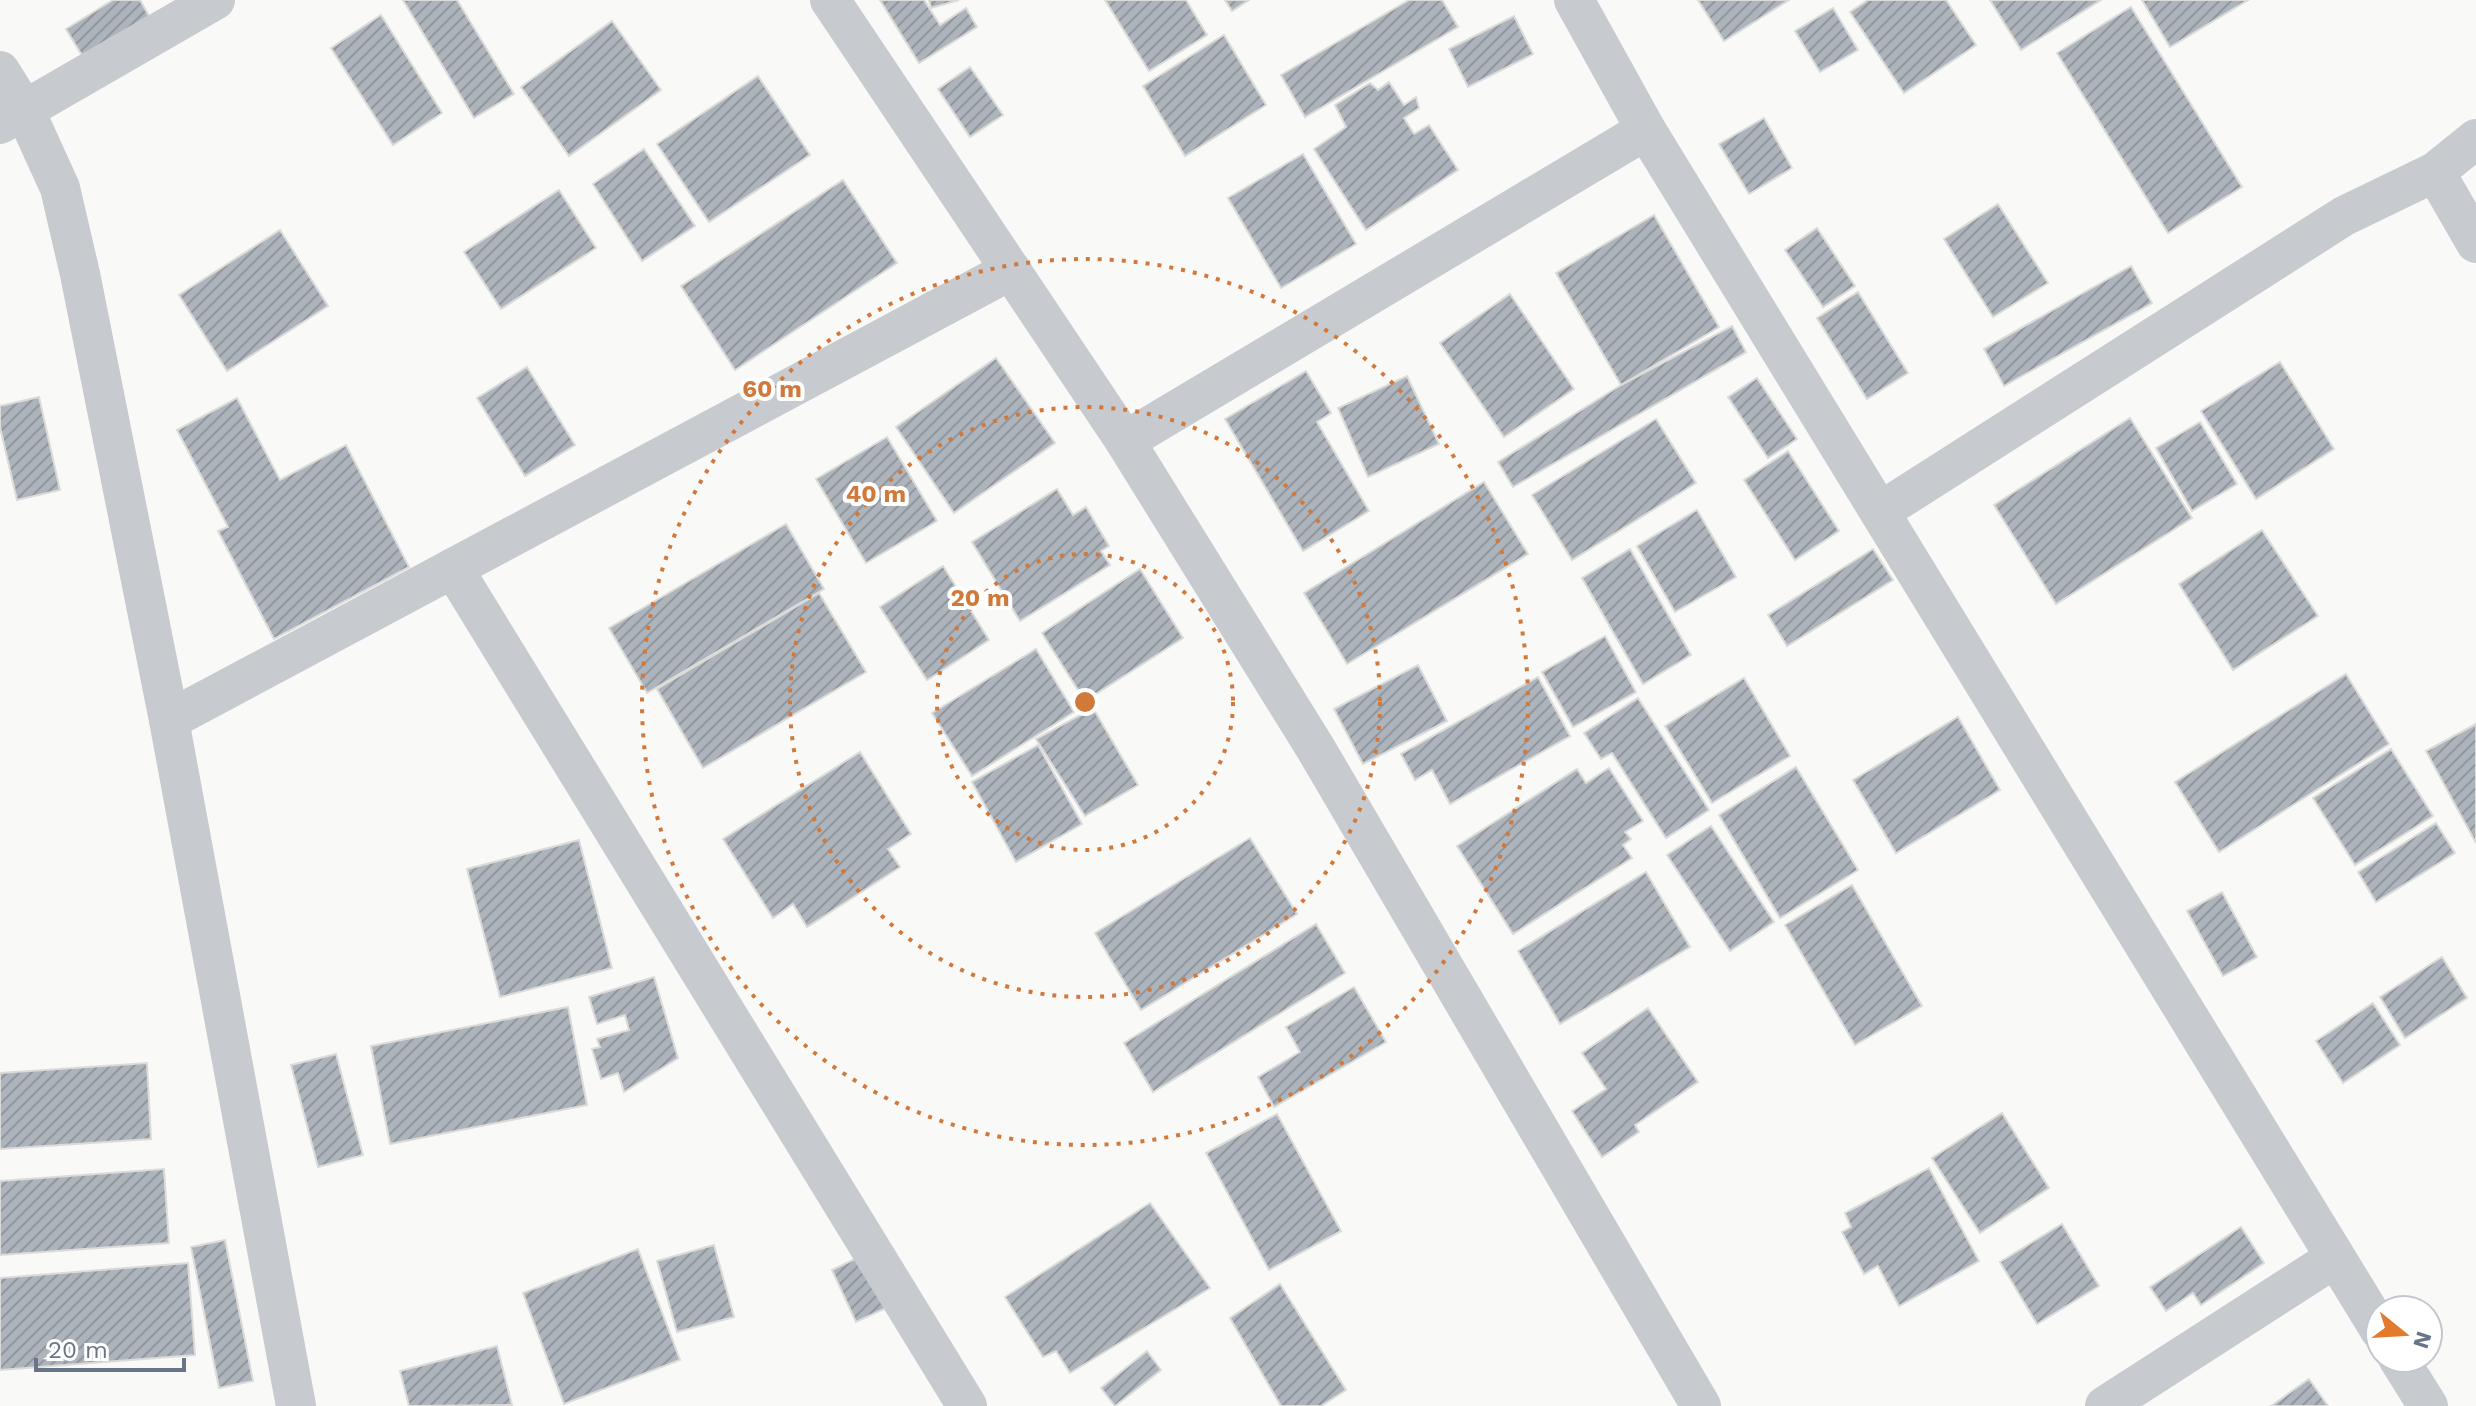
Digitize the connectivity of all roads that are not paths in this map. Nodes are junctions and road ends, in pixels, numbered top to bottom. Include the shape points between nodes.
1 (215, 0) edge
2 (830, 0) edge
3 (1574, 0) edge
4 (0, 71) edge
5 (12, 118) edge
6 (1646, 130) junction
7 (2476, 139) edge
8 (2435, 172) junction
9 (2476, 243) edge
10 (1011, 270) junction
11 (1125, 441) junction
12 (1881, 511) junction
13 (453, 568) junction
14 (169, 720) junction
15 (2335, 1258) junction
16 (2364, 1304) edge
17 (2408, 1374) edge
18 (296, 1406) edge
19 (967, 1406) edge
20 (1701, 1406) edge
21 (2105, 1406) edge
22 (2428, 1406) edge

1 - 5 street
2 - 10 street
3 - 6 street
4 - 5 street
5 - 14 street via 60,188
6 - 11 street
6 - 12 street
7 - 8 street
8 - 9 street
8 - 12 street via 2344,216
10 - 11 street
10 - 13 street
11 - 20 street via 1316,749
12 - 15 street
13 - 14 street
13 - 19 street
14 - 18 street
15 - 16 street
15 - 21 street
17 - 22 street

